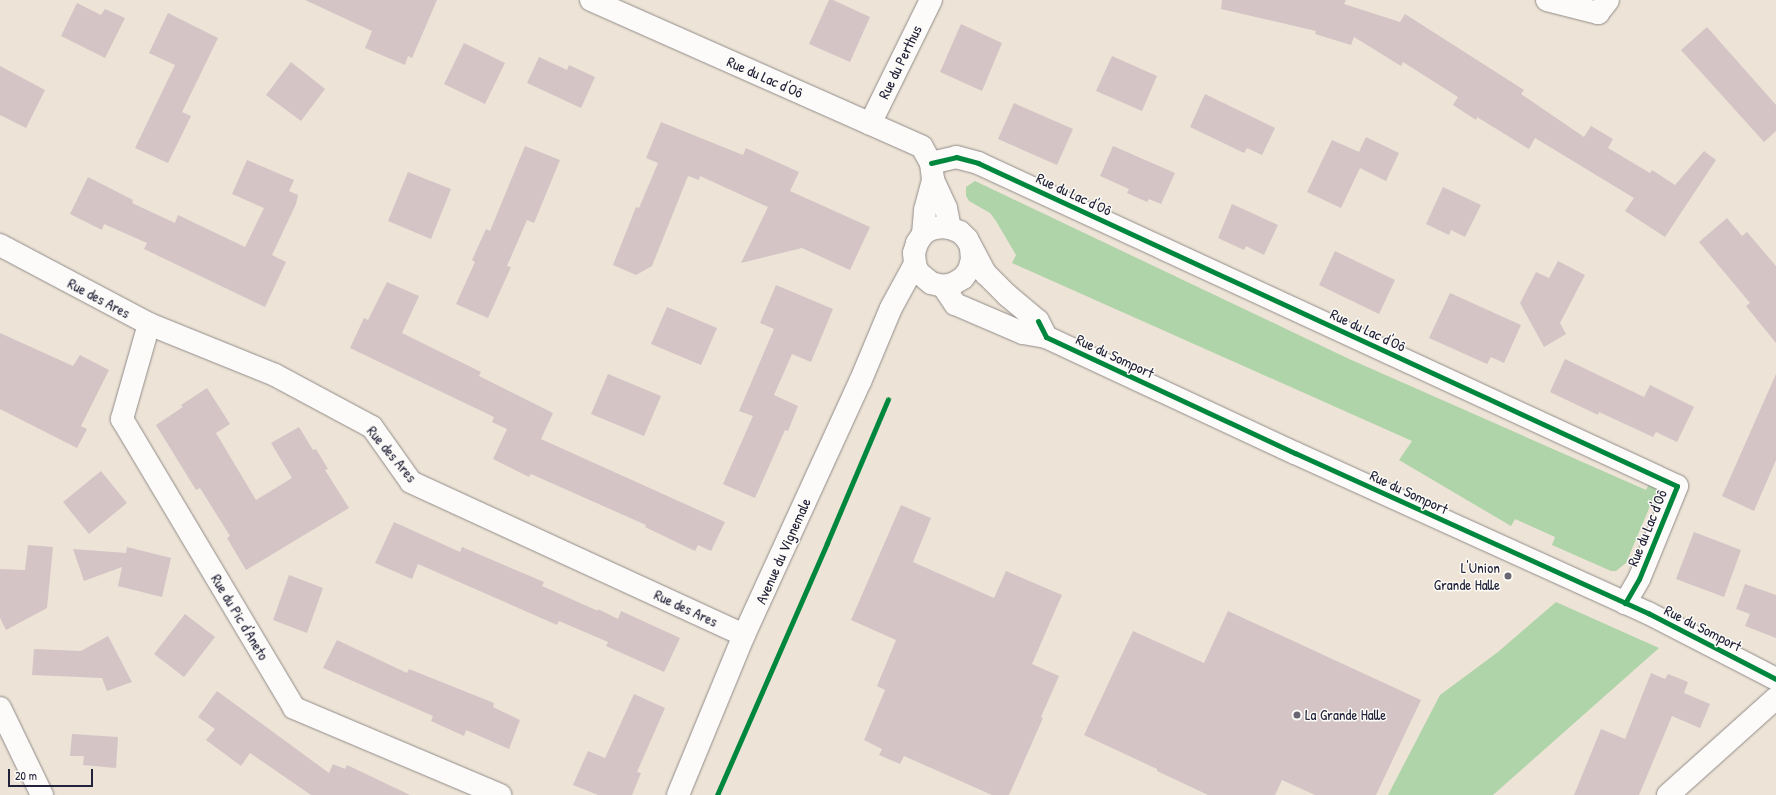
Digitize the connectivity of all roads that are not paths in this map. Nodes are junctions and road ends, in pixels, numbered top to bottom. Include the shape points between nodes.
1 (591, 0) edge
2 (931, 0) edge
3 (1547, 0) edge
4 (1603, 6) edge
5 (870, 124) junction
6 (932, 171) junction
7 (950, 228) junction
8 (923, 234) junction
9 (0, 245) edge
10 (971, 248) junction
11 (915, 264) junction
12 (937, 285) junction
13 (891, 308) junction
14 (149, 324) junction
15 (1046, 337) junction
16 (1626, 603) junction
17 (744, 635) junction
18 (1776, 679) edge
19 (1776, 698) edge
20 (0, 708) edge
21 (42, 795) edge
22 (500, 795) edge
23 (678, 795) edge
24 (1668, 795) edge

1 - 5 street, Rue du Lac d'Oô
2 - 5 street, Rue du Perthus
3 - 4 street
5 - 6 street, Rue du Lac d'Oô via 922,147
6 - 7 street, Rue du Lac d'Oô via 946,208
6 - 8 street
6 - 16 street, Rue du Lac d'Oô via 956,157 978,163 1677,486 1639,579
7 - 8 street via 931,229
7 - 10 street via 960,232
8 - 11 street via 915,248
9 - 14 street, Rue des Ares
10 - 12 street via 971,264 962,278 953,284
10 - 15 street via 986,274 1038,321
11 - 12 street via 918,272
11 - 13 street, Avenue du Vignemale
12 - 13 street
12 - 15 street, Rue du Somport via 955,304 1023,333
13 - 17 street, Avenue du Vignemale via 860,382
14 - 17 street, Rue des Ares via 274,375 372,427 411,482
14 - 22 street, Rue du Pic d'Aneto via 122,419 294,708
15 - 16 street, Rue du Somport
16 - 18 street, Rue du Somport
17 - 23 street, Avenue du Vignemale
19 - 24 street
20 - 21 street

